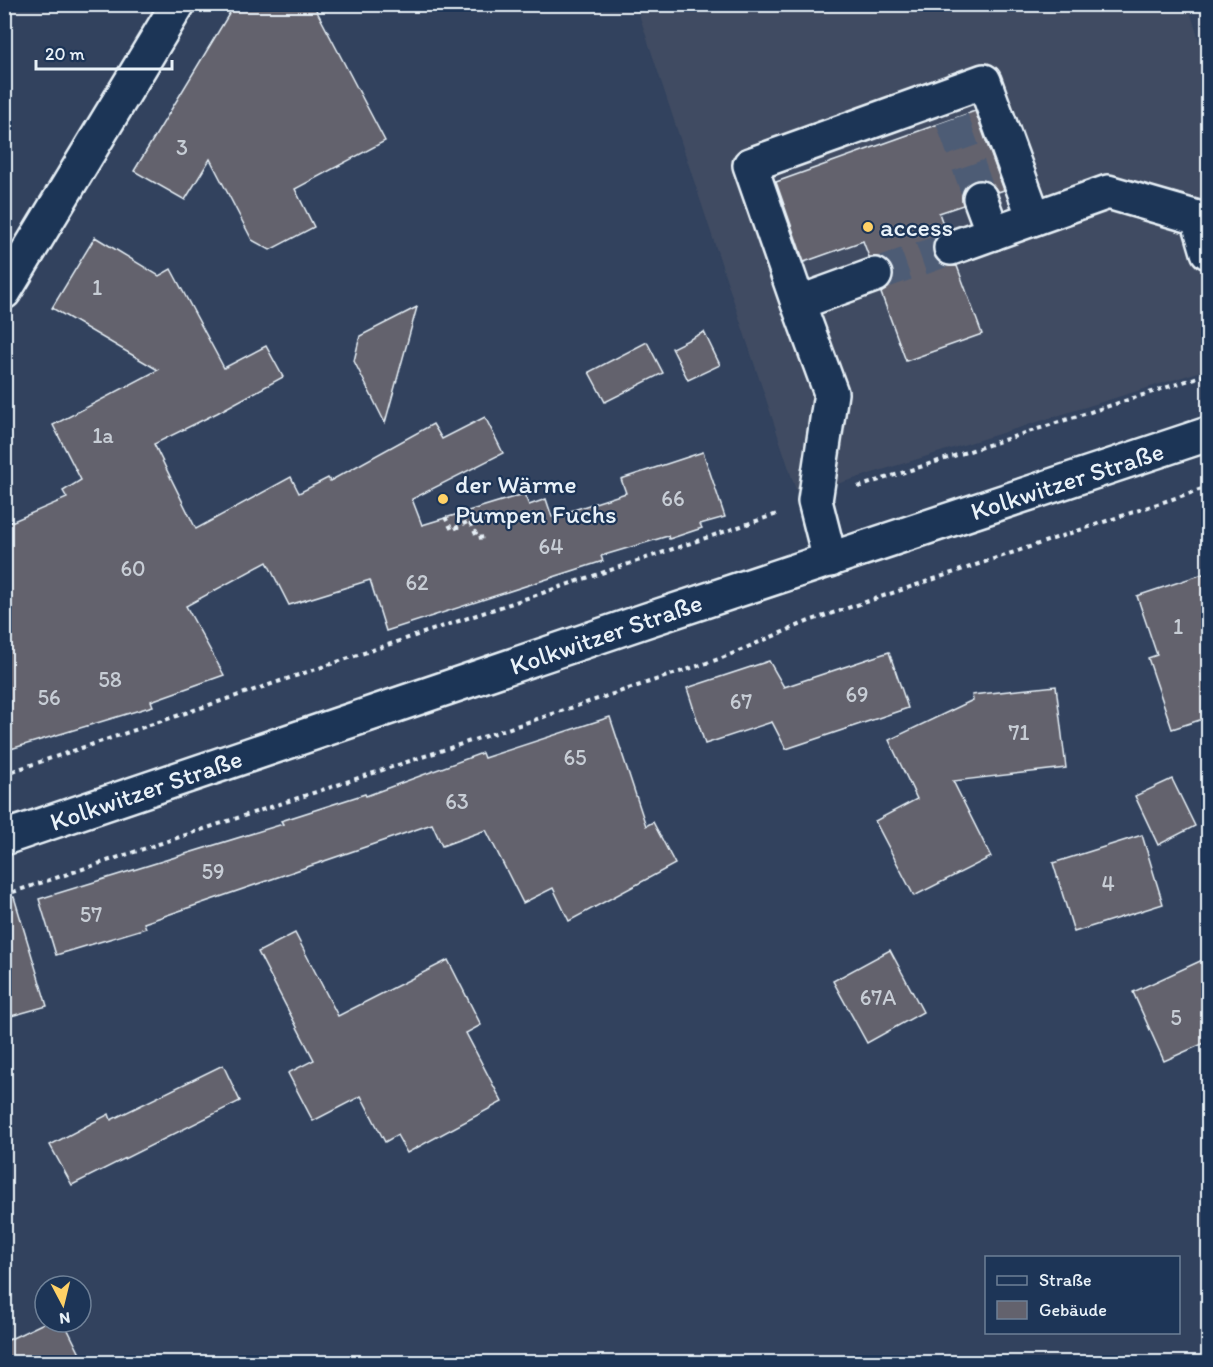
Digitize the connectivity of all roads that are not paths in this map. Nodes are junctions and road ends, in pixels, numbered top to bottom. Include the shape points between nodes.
1 (178, 4) edge
2 (980, 198) tunnel mouth
3 (1034, 218) junction
4 (993, 233) junction
5 (951, 248) tunnel mouth
6 (1209, 252) edge
7 (875, 275) tunnel mouth
8 (4, 292) edge
9 (798, 303) junction
10 (1209, 434) edge
11 (830, 560) junction
12 (4, 838) edge

1 - 8 main road
2 - 4 main road
3 - 4 main road
3 - 6 main road via 1108,192 1198,218
3 - 9 main road via 984,81 947,107 750,165
4 - 5 main road
7 - 9 main road
9 - 11 main road via 831,393 815,501
10 - 11 main road, Kolkwitzer Straße
11 - 12 main road, Kolkwitzer Straße

